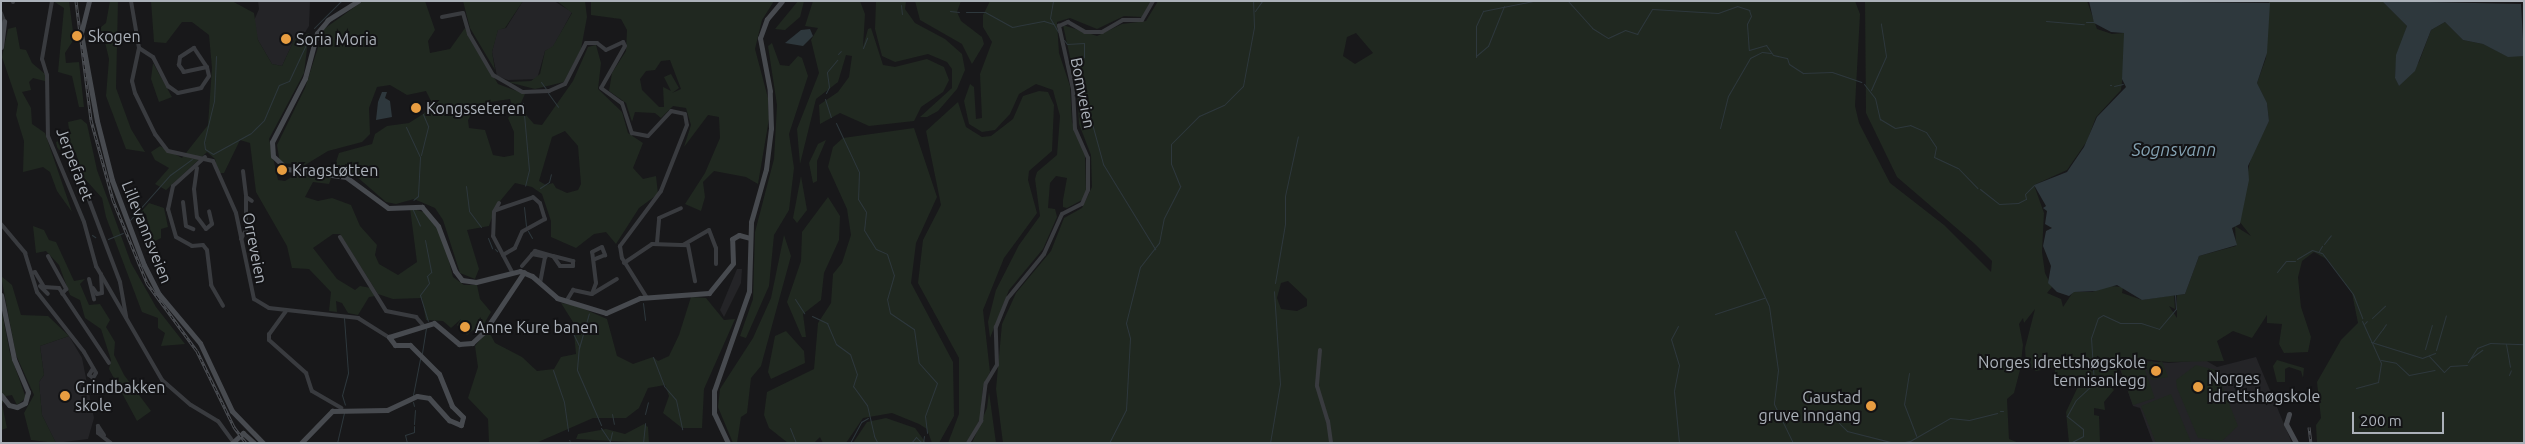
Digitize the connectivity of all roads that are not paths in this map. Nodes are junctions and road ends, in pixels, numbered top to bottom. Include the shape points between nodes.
1 (52, 1) edge
2 (89, 1) edge
3 (131, 1) edge
4 (358, 1) edge
5 (782, 1) edge
6 (1153, 1) edge
7 (1, 13) edge
8 (442, 17) dead end
9 (4, 21) joint
10 (1, 47) edge
11 (139, 48) junction
12 (207, 67) junction
13 (205, 158) junction
14 (197, 168) junction
15 (243, 171) dead end
16 (246, 197) junction
17 (88, 200) dead end
18 (252, 201) dead end
19 (183, 202) dead end
20 (499, 203) dead end
21 (681, 208) dead end
22 (496, 210) junction
23 (209, 211) dead end
24 (197, 216) junction
25 (187, 218) junction
26 (1, 224) edge
27 (193, 229) dead end
28 (340, 237) dead end
29 (750, 238) junction
30 (241, 239) junction
31 (657, 243) junction
32 (683, 245) junction
33 (503, 255) junction
34 (48, 256) dead end
35 (549, 256) junction
36 (595, 259) dead end
37 (624, 263) junction
38 (716, 264) dead end
39 (522, 266) dead end
40 (33, 272) junction
41 (512, 272) junction
42 (524, 272) junction
43 (101, 274) junction
44 (89, 279) dead end
45 (617, 279) dead end
46 (695, 281) dead end
47 (540, 283) junction
48 (93, 288) junction
49 (62, 294) junction
50 (592, 294) junction
51 (1, 295) edge
52 (647, 298) junction
53 (94, 299) dead end
54 (567, 300) junction
55 (223, 306) dead end
56 (286, 311) junction
57 (126, 317) junction
58 (423, 324) junction
59 (389, 337) junction
60 (1320, 350) dead end
61 (109, 363) dead end
62 (92, 370) dead end
63 (1, 395) edge
64 (341, 408) junction
65 (2289, 414) dead end
66 (104, 435) dead end
67 (232, 441) edge
68 (111, 443) edge
69 (254, 443) edge
70 (263, 443) edge
71 (301, 443) edge
72 (728, 443) edge
73 (968, 443) edge
74 (1331, 443) edge
75 (2296, 443) edge

1 - 43 street, Jerpefaret via 42,59 47,75 48,136
2 - 70 street, Lillevannsveien via 81,34 97,121 112,180 146,271 159,294 200,343 235,416
3 - 11 street
4 - 41 street via 328,20 317,32 305,78 272,142 275,160 287,169 346,177 388,208 422,207 438,226 455,271 462,280 476,282
5 - 29 street via 767,19 760,38 770,91 770,134
6 - 73 street, Bomveien via 1142,20 1123,20 1102,32 1083,32 1068,22 1060,26 1073,89 1075,129 1088,158 1088,190 1082,204 1061,215 1044,254 1008,298 996,327 997,365 986,383 981,421
7 - 9 street
8 - 37 street via 463,13 470,34 493,74 523,92 549,91 565,84 586,43 598,43 606,50 623,42 625,46 601,88 622,103 632,133 648,136 671,111 686,114 687,125 660,192 622,241
9 - 10 street
11 - 12 street via 153,56 168,86 178,93 201,88 209,76
11 - 13 street via 133,85 155,134 170,152
12 - 12 street via 194,48 179,60 184,72
13 - 14 street
13 - 30 street, Orreveien via 212,158 218,178 232,200
14 - 24 street via 194,189
14 - 55 street via 170,191 170,224 181,241 206,248 211,286
15 - 16 street
16 - 18 street
16 - 30 street via 245,235
17 - 57 street, Jerpefaret via 120,282
19 - 25 street
20 - 22 street
21 - 31 street via 659,218
22 - 33 street via 493,236
22 - 33 street via 533,197 540,203 545,219 522,232 516,248
23 - 24 street via 212,224 207,229
24 - 25 street
25 - 27 street via 186,226
26 - 40 street via 15,236
28 - 58 street via 386,311 416,317
29 - 52 street via 733,238 733,262 709,293 680,292
29 - 72 street via 746,301 713,395 715,415
30 - 56 street, Orreveien via 252,296 265,308
31 - 32 street
31 - 37 street via 646,246
32 - 38 street via 709,230 716,248
32 - 46 street via 690,248
33 - 41 street
34 - 49 street via 66,290 65,295
35 - 35 street via 560,266 573,266 573,261
35 - 39 street via 532,254
35 - 47 street
36 - 50 street via 596,282
37 - 52 street
40 - 49 street via 48,291 56,285
40 - 62 street via 37,292 78,341
41 - 42 street
42 - 47 street
42 - 58 street via 484,332 472,343 456,342 437,324
43 - 48 street via 102,293 97,294
43 - 57 street, Jerpefaret
44 - 48 street
45 - 50 street
47 - 54 street
48 - 53 street
49 - 61 street
50 - 54 street via 573,290
51 - 63 street via 13,355 28,392 26,402 17,407 9,405
52 - 54 street via 604,313
56 - 59 street, Orreveien via 352,316
56 - 64 street via 269,334 269,340 306,373 312,391
57 - 67 street, Jerpefaret via 162,380 191,405 218,421
58 - 59 street
59 - 64 street via 395,345 410,345 433,368 463,422 454,424 424,396 387,410
60 - 74 street via 1317,386
64 - 71 street via 324,415
65 - 75 street via 2286,426
66 - 68 street
67 - 69 street via 244,433

